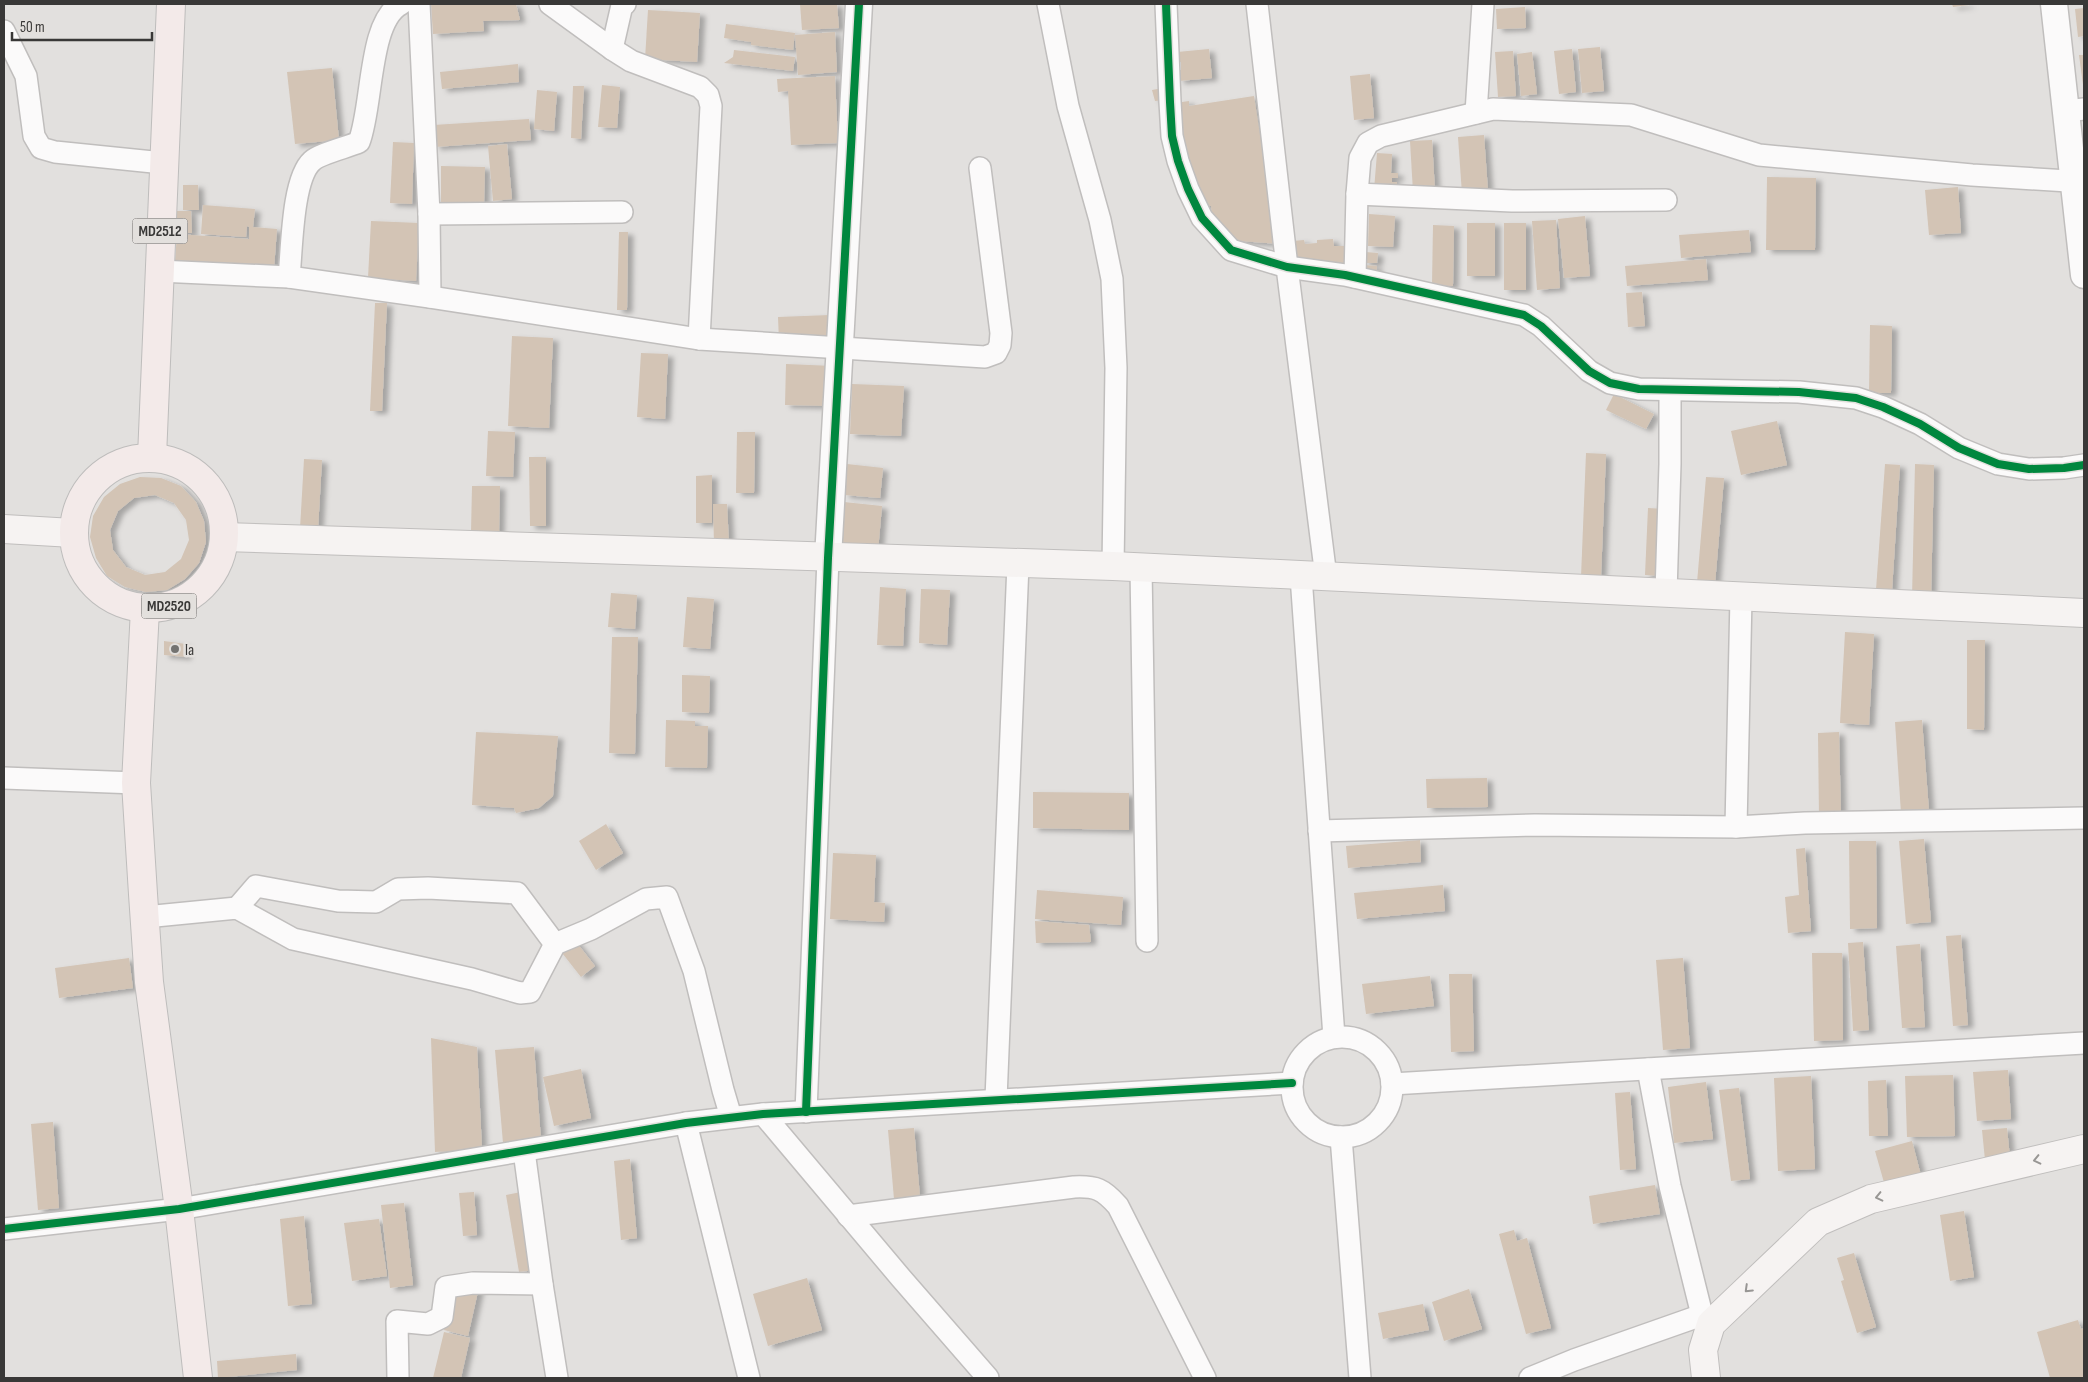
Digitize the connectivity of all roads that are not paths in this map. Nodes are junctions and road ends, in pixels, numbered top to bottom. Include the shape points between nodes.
1 (171, 4) edge
2 (401, 4) edge
3 (419, 4) edge
4 (550, 4) edge
5 (625, 4) edge
6 (859, 4) edge
7 (1048, 4) edge
8 (1166, 4) edge
9 (1257, 4) edge
10 (1483, 4) edge
11 (2054, 4) edge
12 (4, 31) edge
13 (612, 49) junction
14 (2075, 110) edge
15 (1476, 113) junction
16 (163, 163) junction
17 (980, 168) dead end
18 (2079, 182) edge
19 (1357, 194) junction
20 (1666, 200) dead end
21 (622, 212) dead end
22 (429, 214) junction
23 (1287, 267) junction
24 (159, 271) junction
25 (2084, 275) edge
26 (289, 277) junction
27 (1355, 277) junction
28 (430, 297) junction
29 (698, 339) junction
30 (840, 350) junction
31 (1670, 390) junction
32 (152, 457) junction
33 (2084, 465) edge
34 (4, 529) edge
35 (73, 532) junction
36 (224, 537) junction
37 (828, 558) junction
38 (1018, 564) junction
39 (1113, 566) junction
40 (1141, 568) junction
41 (1313, 577) junction
42 (1666, 593) junction
43 (1741, 597) junction
44 (145, 609) junction
45 (2084, 613) edge
46 (4, 778) edge
47 (136, 782) junction
48 (2084, 818) edge
49 (1736, 827) junction
50 (1319, 831) junction
51 (237, 908) junction
52 (145, 917) junction
53 (1147, 941) dead end
54 (554, 944) junction
55 (1334, 1037) junction
56 (2084, 1043) edge
57 (1648, 1069) junction
58 (1292, 1083) junction
59 (1392, 1084) junction
60 (996, 1099) junction
61 (806, 1112) junction
62 (763, 1114) junction
63 (731, 1118) junction
64 (686, 1123) junction
65 (1341, 1137) junction
66 (2084, 1149) edge
67 (524, 1151) junction
68 (179, 1209) junction
69 (848, 1216) junction
70 (4, 1229) edge
71 (542, 1284) junction
72 (1706, 1320) junction
73 (198, 1378) edge
74 (398, 1378) edge
75 (557, 1378) edge
76 (748, 1378) edge
77 (988, 1378) edge
78 (1206, 1378) edge
79 (1360, 1378) edge
80 (1530, 1378) edge
81 (1706, 1378) edge

1 - 16 main road, MD2512
2 - 26 street via 385,20 377,38 369,106 359,142 314,160 304,172 298,189
3 - 22 street
4 - 13 street
5 - 13 street via 622,5
6 - 30 street
7 - 39 street via 1068,106 1100,220 1112,279 1116,368
8 - 23 street via 1172,136 1188,189 1202,218 1231,250
9 - 23 street
10 - 15 street
11 - 14 street
12 - 16 street via 26,76 34,136 41,148
13 - 29 street via 631,61 700,87 708,95 711,106
14 - 18 street
15 - 18 street via 1493,109 1631,115 1758,155
15 - 19 street via 1381,136 1368,143 1360,158
16 - 24 main road, MD2512
17 - 30 street via 1001,333 996,353 985,358 965,358
18 - 25 street
19 - 20 street via 1512,201
19 - 27 street
21 - 22 street
22 - 28 street
23 - 27 street
23 - 41 street
24 - 26 street
24 - 32 main road, MD2512
26 - 28 street
27 - 31 street via 1524,315 1541,326 1589,370 1610,383 1639,389
28 - 29 street
29 - 30 street
30 - 37 street
31 - 33 street via 1799,392 1856,398 1920,424 1959,448 1998,464 2029,469
31 - 42 street
32 - 35 main road, MD2520 via 128,460 106,470 89,487 77,508
32 - 36 main road, MD2520 via 176,462 196,474 212,492 221,514
34 - 35 main road
35 - 44 main road, MD2520 via 76,556 86,576 97,588 122,604
36 - 37 main road
36 - 44 main road, MD2520 via 219,560 208,581 190,597 168,607
37 - 38 main road
37 - 61 street
38 - 39 main road
38 - 60 street
39 - 40 main road
40 - 41 main road
40 - 53 street
41 - 42 main road
41 - 50 street
42 - 43 main road
43 - 45 main road
43 - 49 street
44 - 47 main road
46 - 47 street
47 - 52 main road
48 - 49 street
49 - 50 street via 1535,825
50 - 55 street
51 - 52 street
51 - 54 street via 256,886 338,900 376,902 398,890 428,888 517,893
51 - 54 street via 293,939 520,992 530,992
52 - 68 main road via 149,982
54 - 63 street via 591,929 646,899 667,897 694,971
55 - 58 street via 1318,1042 1305,1053 1296,1067
55 - 59 street via 1350,1037 1366,1043 1388,1068
56 - 57 street
57 - 59 street
57 - 72 street via 1670,1186
58 - 60 street
58 - 65 street via 1293,1099 1300,1114 1325,1134
59 - 65 street via 1390,1101 1372,1128 1357,1135
60 - 61 street
61 - 62 street
62 - 63 street
62 - 69 street
63 - 64 street
64 - 67 street
64 - 76 street
65 - 79 street
66 -> 72 main road via 1870,1199 1818,1222
67 - 68 street
67 - 71 street
68 - 70 street
68 - 73 main road
69 - 77 street
69 - 78 street via 1091,1186 1106,1193 1118,1206
71 - 74 street via 473,1283 446,1287 442,1317 428,1324 398,1321
71 - 75 street
72 - 80 street via 1574,1360
72 - 81 main road via 1703,1350

